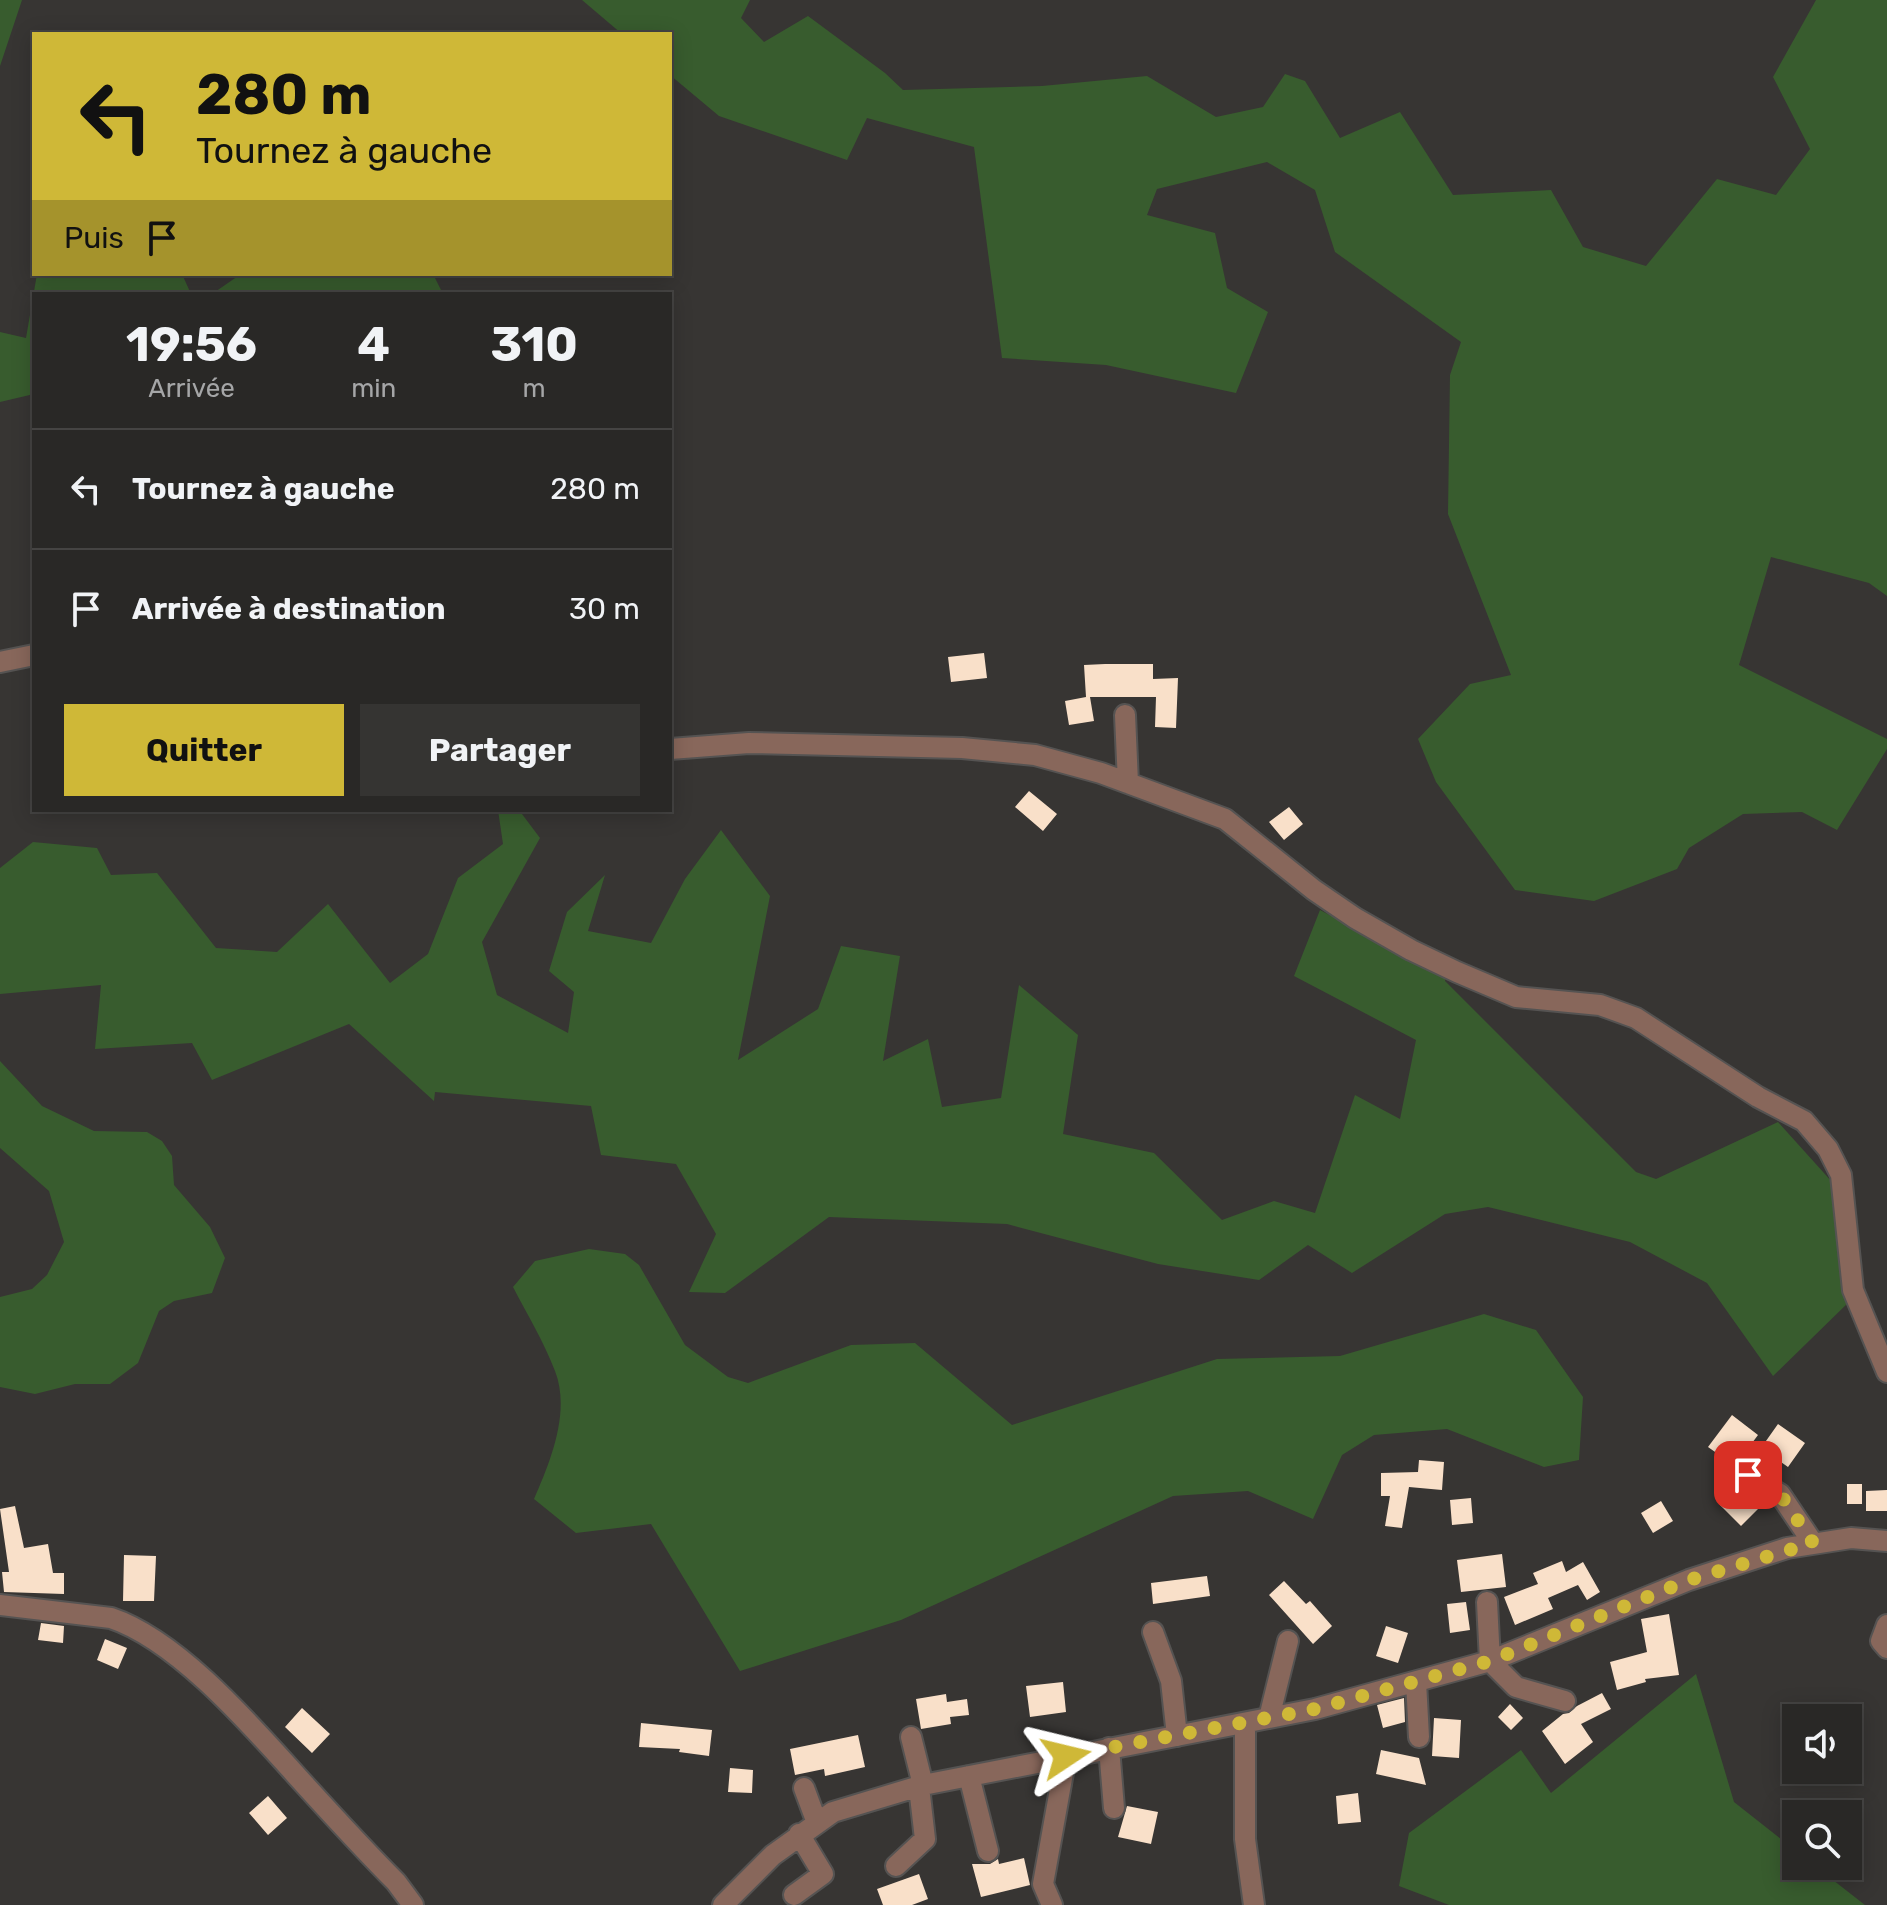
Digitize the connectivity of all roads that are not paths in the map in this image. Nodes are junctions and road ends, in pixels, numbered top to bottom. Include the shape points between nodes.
1 (32, 655) edge
2 (0, 662) edge
3 (1125, 715) dead end
4 (672, 749) edge
5 (1128, 783) junction
6 (1887, 1372) edge
7 (1748, 1475) dead end
8 (1887, 1541) edge
9 (1813, 1543) junction
10 (1487, 1602) dead end
11 (0, 1605) edge
12 (1887, 1625) edge
13 (1153, 1632) dead end
14 (1288, 1641) dead end
15 (1887, 1648) edge
16 (1490, 1661) junction
17 (1416, 1682) junction
18 (1565, 1701) dead end
19 (1269, 1718) junction
20 (1245, 1723) junction
21 (1177, 1736) junction
22 (911, 1737) dead end
23 (1419, 1737) dead end
24 (1109, 1748) junction
25 (1066, 1756) junction
26 (969, 1776) junction
27 (921, 1786) junction
28 (804, 1788) dead end
29 (1114, 1808) dead end
30 (817, 1823) junction
31 (799, 1834) junction
32 (988, 1851) dead end
33 (896, 1866) dead end
34 (794, 1895) dead end
35 (413, 1905) edge
36 (723, 1905) edge
37 (1052, 1905) edge
38 (1254, 1905) edge

1 - 2 street
3 - 5 street
4 - 5 street via 749,743 962,748 1035,755
5 - 6 street via 1225,819 1314,890 1411,950 1516,997 1600,1005 1636,1018 1804,1121 1841,1175 1853,1290
7 - 9 street via 1780,1494
8 - 9 street
9 - 16 street via 1689,1580
10 - 16 street
11 - 35 street via 111,1618 152,1638 218,1693
12 - 15 street via 1881,1641
13 - 21 street via 1171,1681
14 - 19 street
16 - 17 street
16 - 18 street via 1516,1687
17 - 19 street
17 - 23 street
19 - 20 street
20 - 21 street
20 - 38 street via 1245,1839
21 - 24 street
22 - 27 street
24 - 25 street
24 - 29 street
25 - 26 street
25 - 37 street via 1043,1884
26 - 27 street
26 - 32 street
27 - 30 street via 833,1812
27 - 33 street via 925,1839
28 - 30 street
30 - 31 street
31 - 34 street via 823,1874
31 - 36 street

